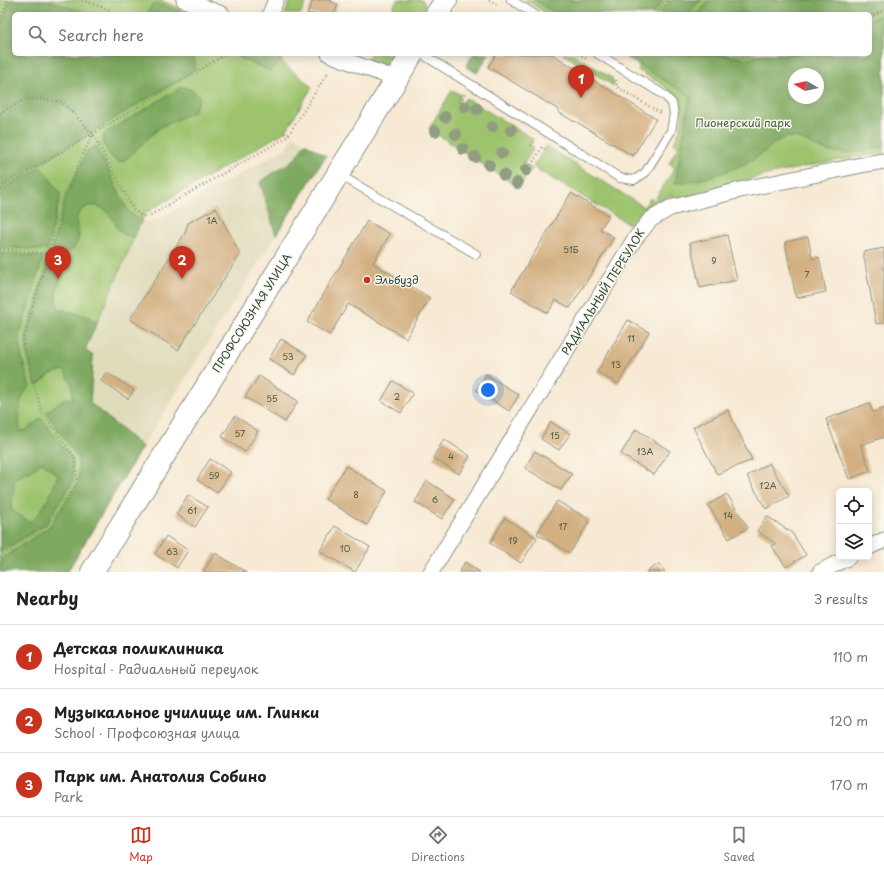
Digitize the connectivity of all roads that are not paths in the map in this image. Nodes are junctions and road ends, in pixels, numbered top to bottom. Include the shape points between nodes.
1 (184, 0) edge
2 (276, 0) edge
3 (446, 0) edge
4 (511, 0) edge
5 (217, 12) edge
6 (271, 12) edge
7 (438, 12) edge
8 (531, 12) edge
9 (334, 56) edge
10 (411, 56) edge
11 (425, 56) edge
12 (601, 56) edge
13 (396, 79) junction
14 (884, 161) edge
15 (338, 173) junction
16 (476, 254) dead end
17 (884, 540) edge
18 (872, 546) edge
19 (843, 560) edge
20 (92, 572) edge
21 (431, 572) edge
22 (820, 572) edge

1 - 5 street
2 - 6 street
3 - 7 main road
4 - 8 lane
9 - 13 street
10 - 13 main road, ПРОФСОЮЗНАЯ УЛИЦА
11 - 12 lane via 620,178 634,180 645,173 671,130 674,114 672,103 664,95
13 - 15 main road, ПРОФСОЮЗНАЯ УЛИЦА
14 - 21 street, РАДИАЛЬНЫЙ ПЕРЕУЛОК via 740,190 670,208 650,220 634,240
15 - 16 lane
15 - 20 main road, ПРОФСОЮЗНАЯ УЛИЦА
17 - 18 street
19 - 22 street

